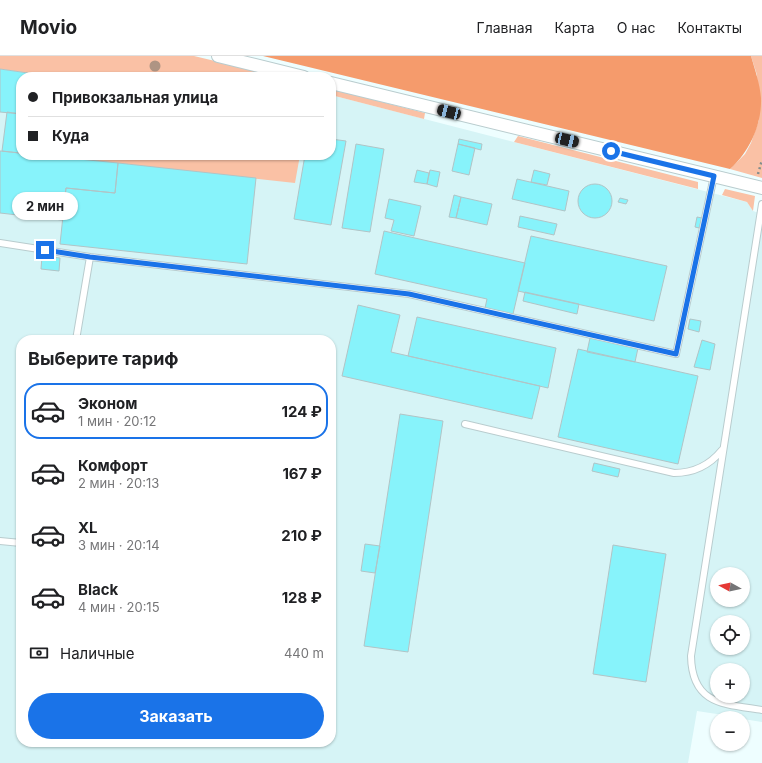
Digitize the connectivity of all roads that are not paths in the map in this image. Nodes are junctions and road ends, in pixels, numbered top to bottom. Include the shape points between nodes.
1 (218, 56) edge
2 (284, 72) edge
3 (336, 84) edge
4 (714, 176) junction
5 (762, 188) edge
6 (762, 204) edge
7 (0, 243) edge
8 (90, 257) junction
9 (77, 335) edge
10 (465, 424) dead end
11 (723, 449) junction
12 (0, 541) edge
13 (16, 543) edge
14 (762, 710) edge

1 - 2 street
3 - 4 street
4 - 5 street
4 - 8 lane via 676,354 409,294
6 - 11 lane
7 - 8 lane
8 - 9 lane
10 - 11 lane via 674,473 702,468
11 - 14 lane via 691,665 697,686 709,698 720,703
12 - 13 lane

